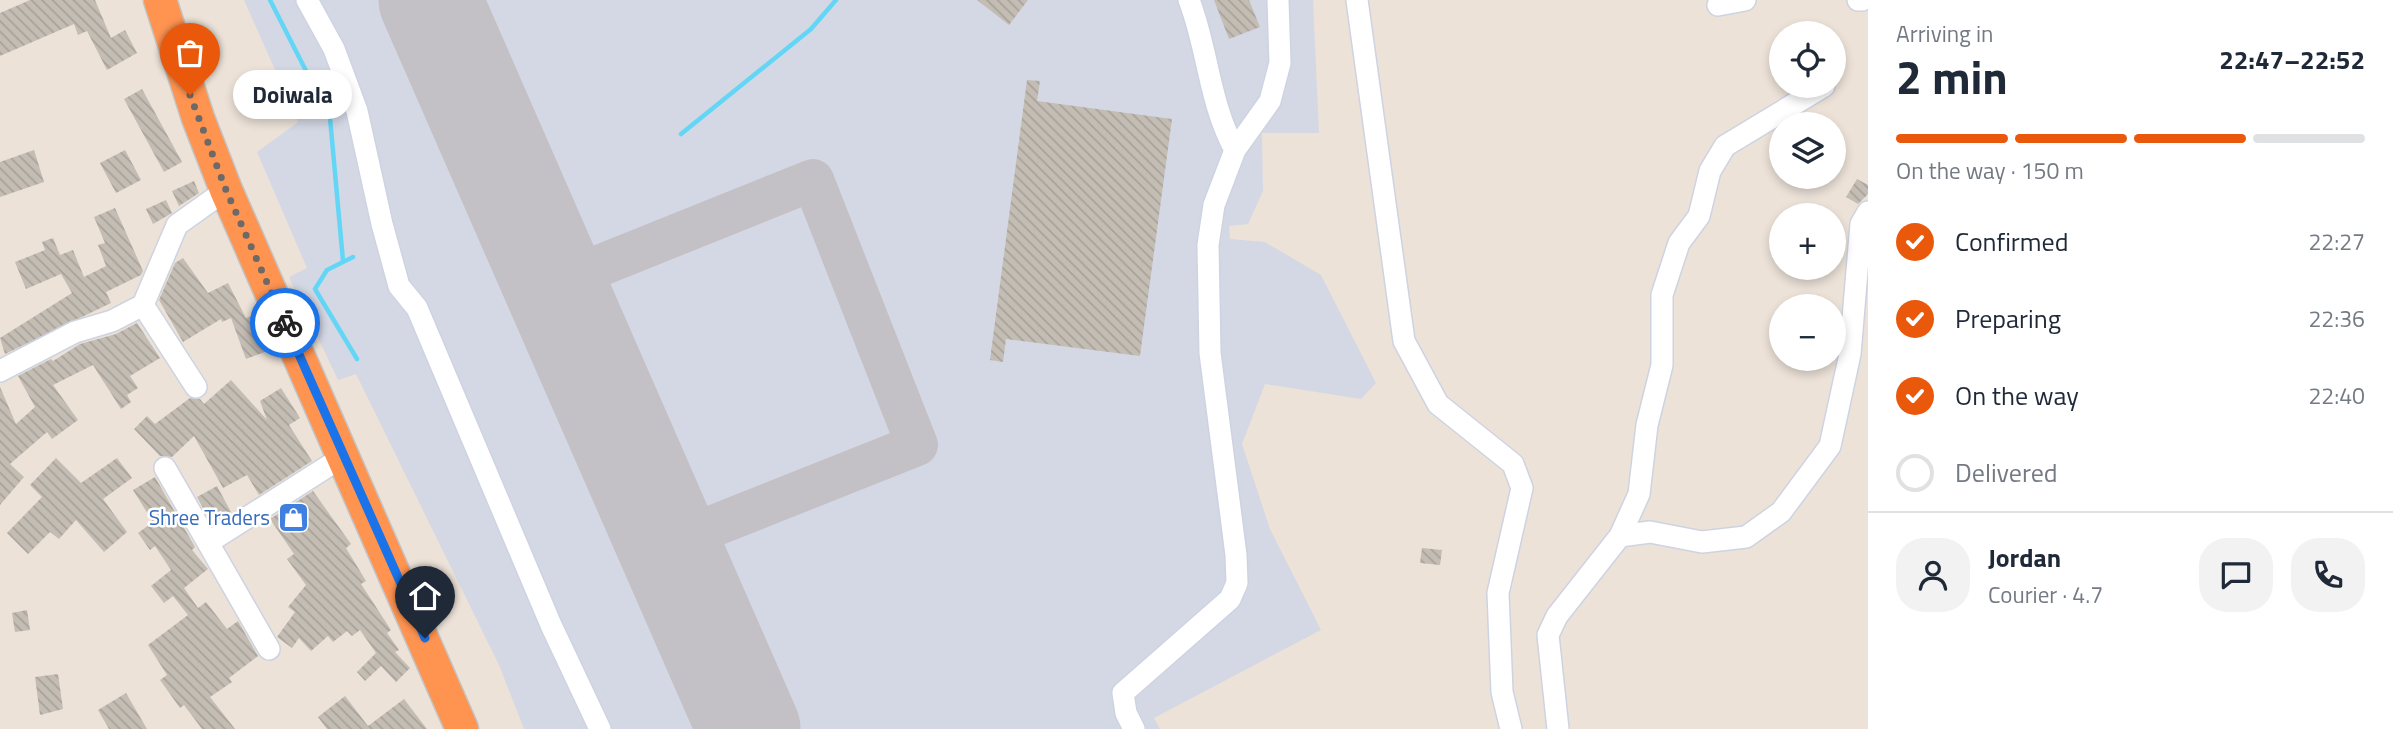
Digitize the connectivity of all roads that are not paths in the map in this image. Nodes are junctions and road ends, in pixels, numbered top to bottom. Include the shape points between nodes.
1 (160, 0) edge
2 (307, 0) edge
3 (1189, 0) edge
4 (1278, 0) edge
5 (1357, 0) edge
6 (1745, 0) edge
7 (1718, 5) dead end
8 (1804, 98) edge
9 (1235, 150) junction
10 (226, 190) junction
11 (1868, 212) edge
12 (143, 305) junction
13 (0, 371) edge
14 (196, 387) dead end
15 (344, 456) junction
16 (165, 468) dead end
17 (1620, 536) junction
18 (209, 542) junction
19 (269, 649) dead end
20 (463, 729) edge
21 (600, 729) edge
22 (1134, 729) edge
23 (1511, 729) edge
24 (1558, 729) edge

1 - 10 highway
2 - 21 street via 334,49 357,111 399,286 417,309
3 - 9 street via 1202,32 1220,122
4 - 9 street via 1280,63 1270,101
5 - 23 street via 1404,341 1438,404 1513,464 1522,488 1499,593 1502,692
6 - 7 street
8 - 17 street via 1725,146 1710,171 1699,216 1679,243 1662,295 1662,365 1647,425 1639,494
9 - 22 street via 1214,205 1208,245 1210,353 1237,583 1230,599 1123,693
10 - 12 street via 177,225
10 - 15 highway
11 - 17 street via 1861,224 1850,355 1830,446 1780,512 1746,537 1702,542 1650,532
12 - 13 street via 75,332
12 - 14 street
15 - 18 street
15 - 20 highway
16 - 18 street
17 - 24 street via 1557,616 1548,635
18 - 19 street

